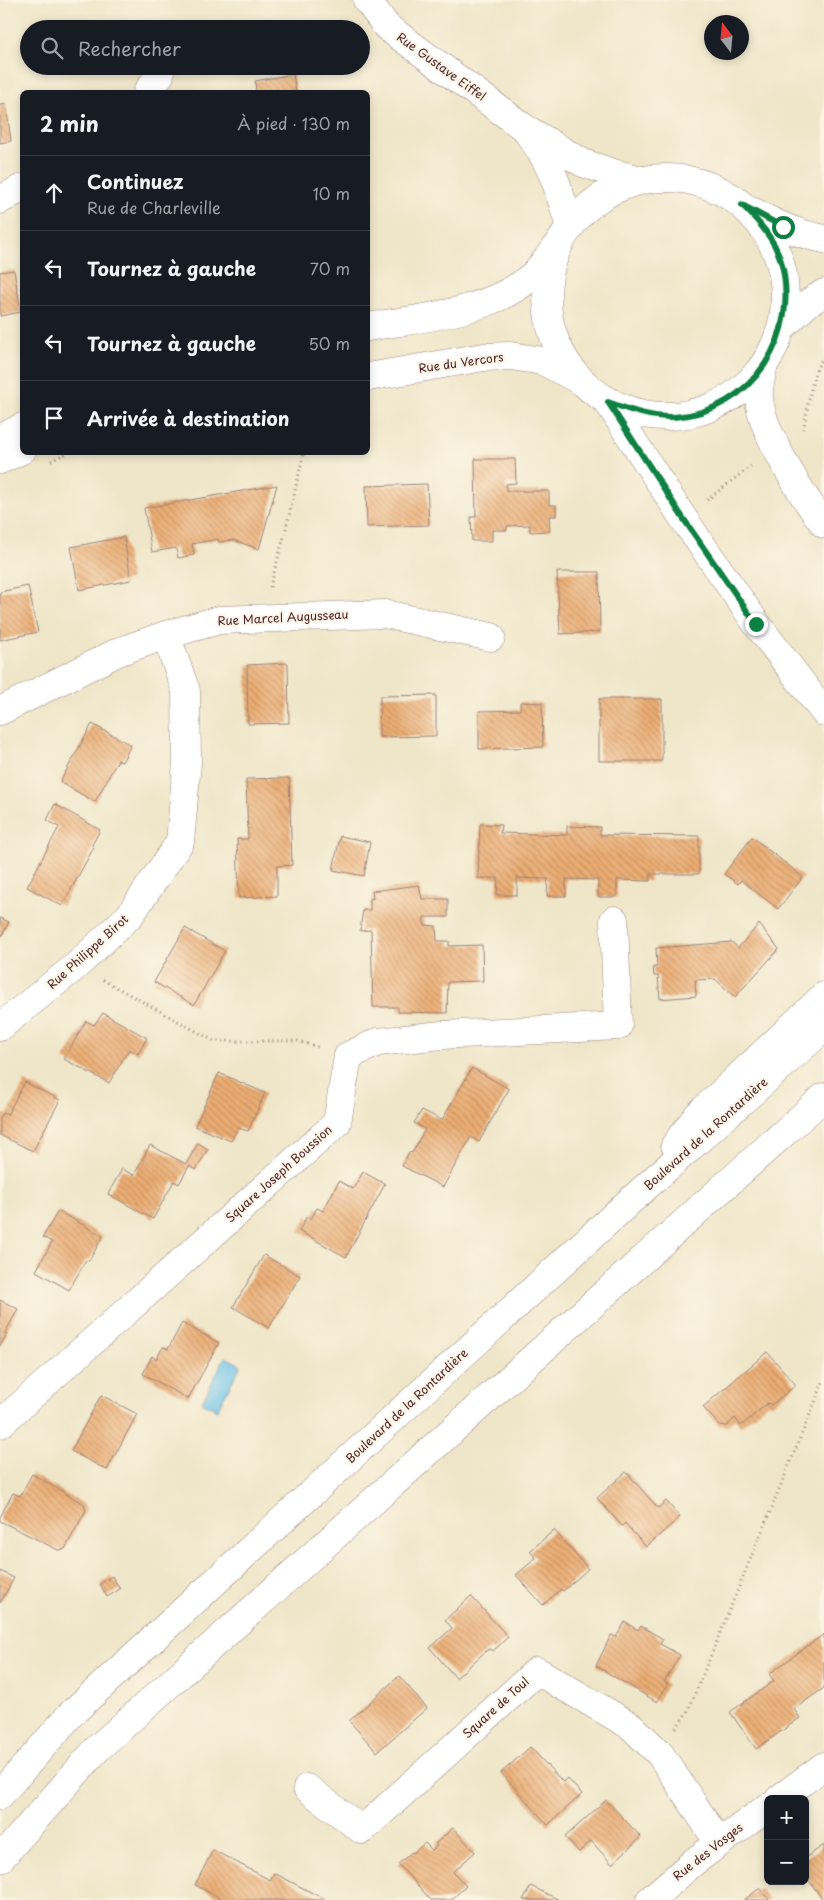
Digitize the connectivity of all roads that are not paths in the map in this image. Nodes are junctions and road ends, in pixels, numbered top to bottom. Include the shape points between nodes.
1 (367, 0) edge
2 (523, 127) junction
3 (642, 180) junction
4 (20, 189) edge
5 (0, 200) edge
6 (742, 205) junction
7 (564, 236) junction
8 (824, 239) edge
9 (824, 293) edge
10 (783, 326) junction
11 (370, 327) edge
12 (763, 368) junction
13 (370, 377) edge
14 (580, 382) junction
15 (608, 402) junction
16 (20, 428) edge
17 (0, 439) edge
18 (20, 451) edge
19 (0, 460) edge
20 (824, 524) edge
21 (166, 635) junction
22 (491, 637) dead end
23 (0, 711) edge
24 (824, 712) edge
25 (614, 920) dead end
26 (824, 996) edge
27 (0, 1027) edge
28 (824, 1028) edge
29 (824, 1097) edge
30 (629, 1202) junction
31 (0, 1424) edge
32 (824, 1766) edge
33 (307, 1788) dead end
34 (0, 1795) edge
35 (784, 1795) edge
36 (764, 1810) edge
37 (719, 1843) junction
38 (0, 1859) edge
39 (650, 1900) edge

1 - 2 street, Rue Gustave Eiffel via 387,27
2 - 3 street, Rue Gustave Eiffel via 583,163
2 - 7 street, Rue Gustave Eiffel via 544,153 556,182
3 - 6 street via 678,178 712,186
3 - 7 street via 608,192 580,214
4 - 5 street
6 - 8 street via 799,234
6 - 10 street via 765,229 780,259 786,292
7 - 11 street via 532,276 505,294 446,313
7 - 14 street via 547,279 547,316 559,351
9 - 10 street
10 - 12 street
12 - 15 street via 738,393 708,410 674,417 640,414
12 - 20 street via 759,398 766,425
13 - 14 street, Rue du Vercors via 484,357 510,356 543,362
14 - 15 street
15 - 24 street via 678,511
16 - 17 street
18 - 19 street
21 - 22 street, Rue Marcel Augusseau via 219,620 385,614
21 - 23 street, Rue Marcel Augusseau via 118,652
21 - 27 street, Rue Philippe Birot via 186,691 187,763 180,842 130,915 76,966
25 - 31 street, Square Joseph Boussion via 618,1026 442,1035 378,1042 348,1056 337,1123
26 - 30 street via 698,1115
28 - 30 street, Boulevard de la Rontardière
29 - 38 street via 97,1749
30 - 34 street, Boulevard de la Rontardière via 71,1714
32 - 35 street
33 - 37 street, Square de Toul via 362,1830 537,1670 631,1726 660,1754
36 - 37 street, Rue des Vosges
37 - 39 street, Rue des Vosges

